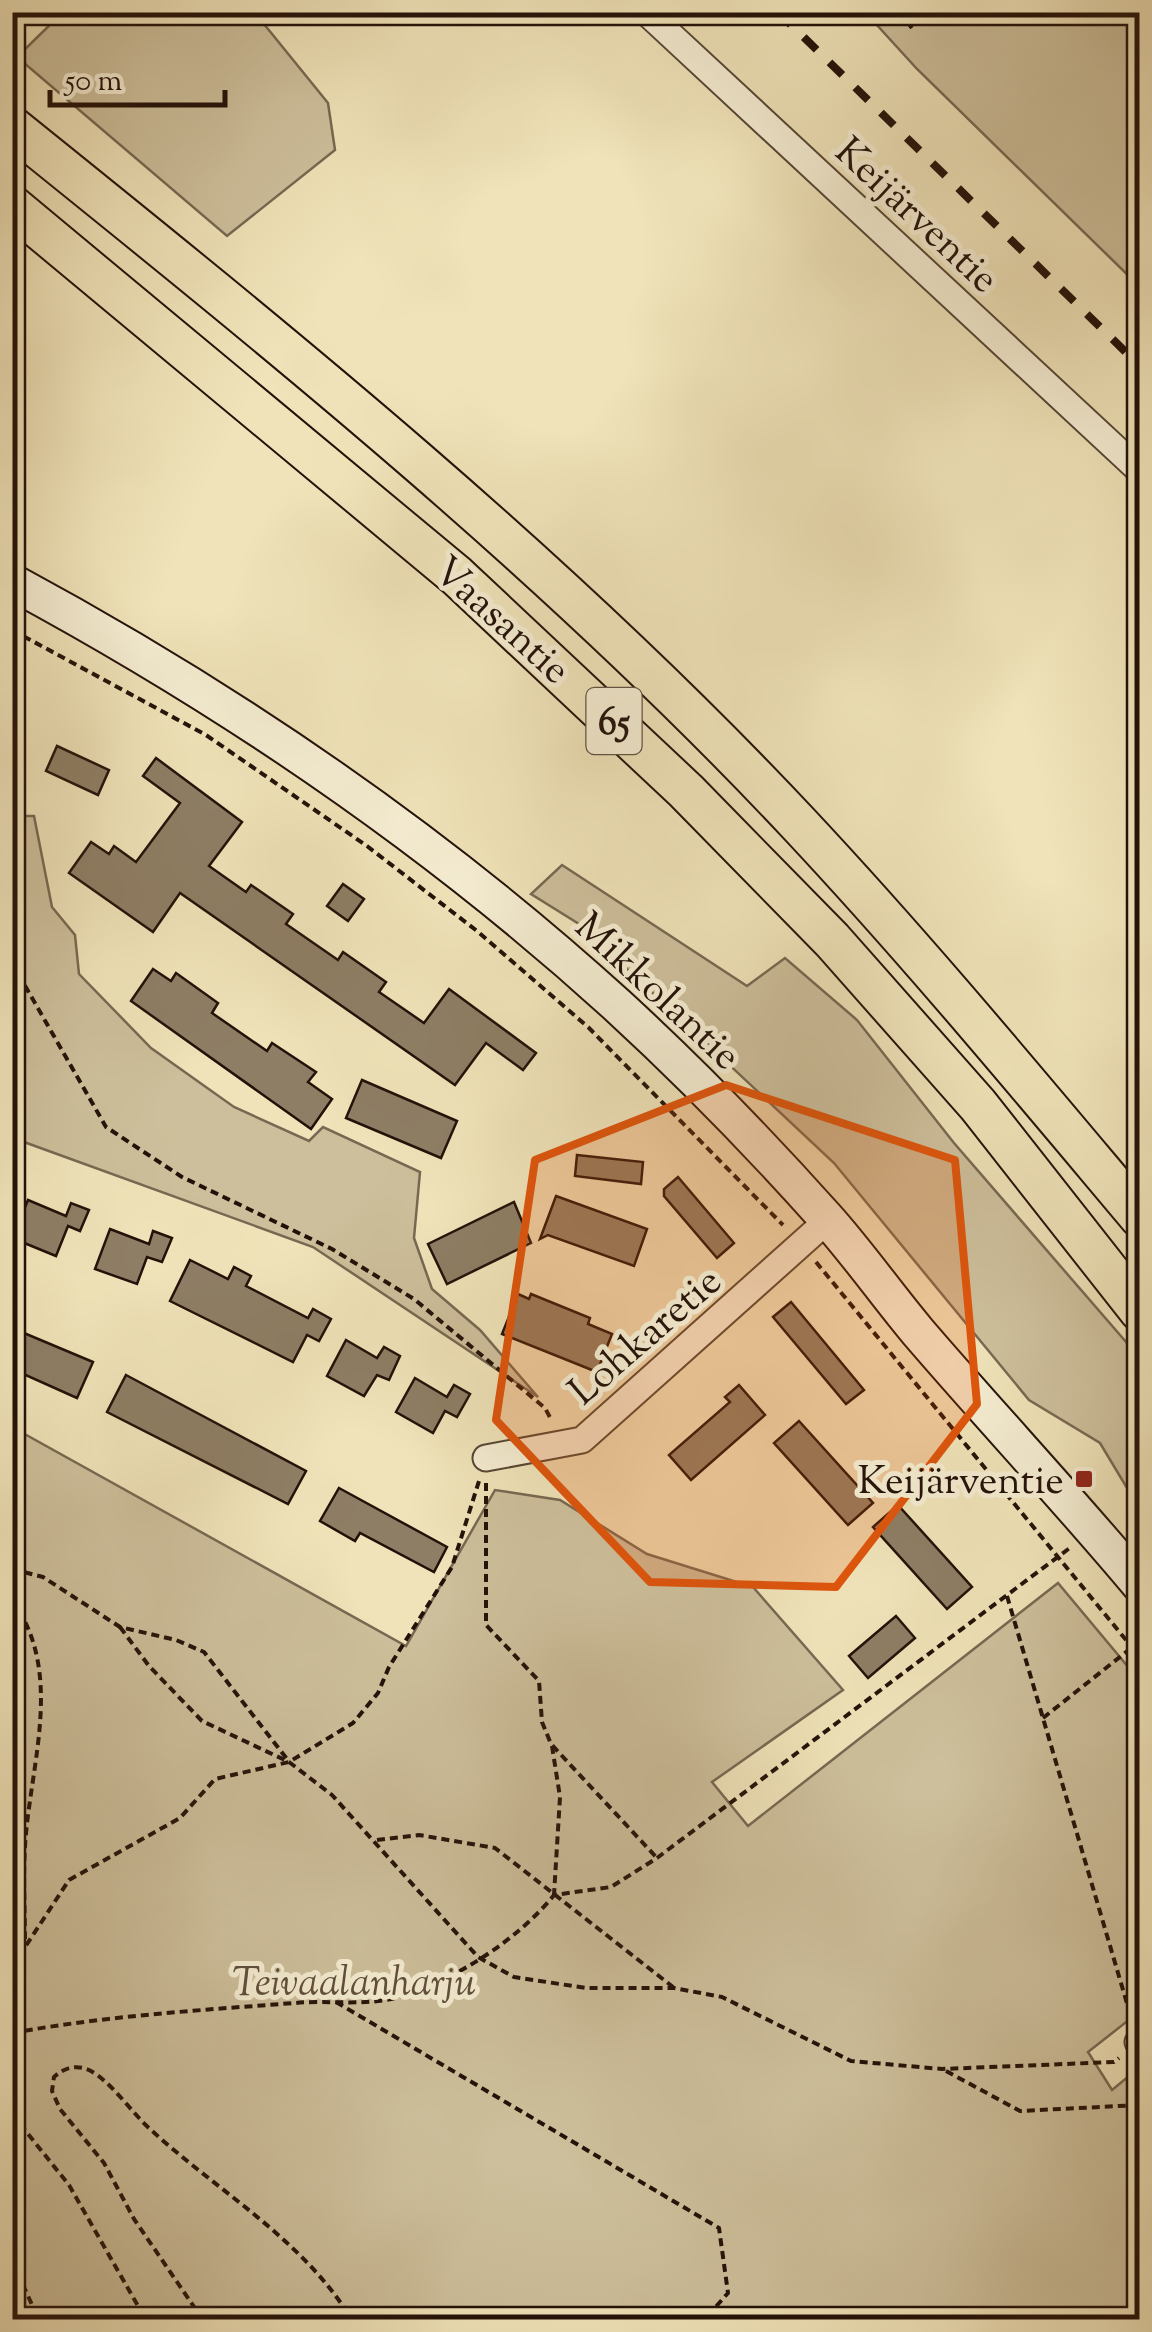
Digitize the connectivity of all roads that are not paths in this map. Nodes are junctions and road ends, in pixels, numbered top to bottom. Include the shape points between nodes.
1 (646, 12) edge
2 (12, 126) edge
3 (12, 206) edge
4 (1140, 471) edge
5 (12, 582) edge
6 (1140, 1217) edge
7 (828, 1220) junction
8 (1140, 1311) edge
9 (486, 1458) road end
10 (1135, 1572) edge

1 - 4 street, Keijärventie
2 - 6 highway, Vaasantie / 65 via 406,450 657,682 797,822
3 - 8 highway, Vaasantie / 65 via 457,576 686,790 832,940 978,1105
5 - 7 main road, Mikkolantie via 234,710 439,858 618,1006
7 - 9 street, Lohkaretie via 582,1440
7 - 10 main road, Mikkolantie via 1091,1532

